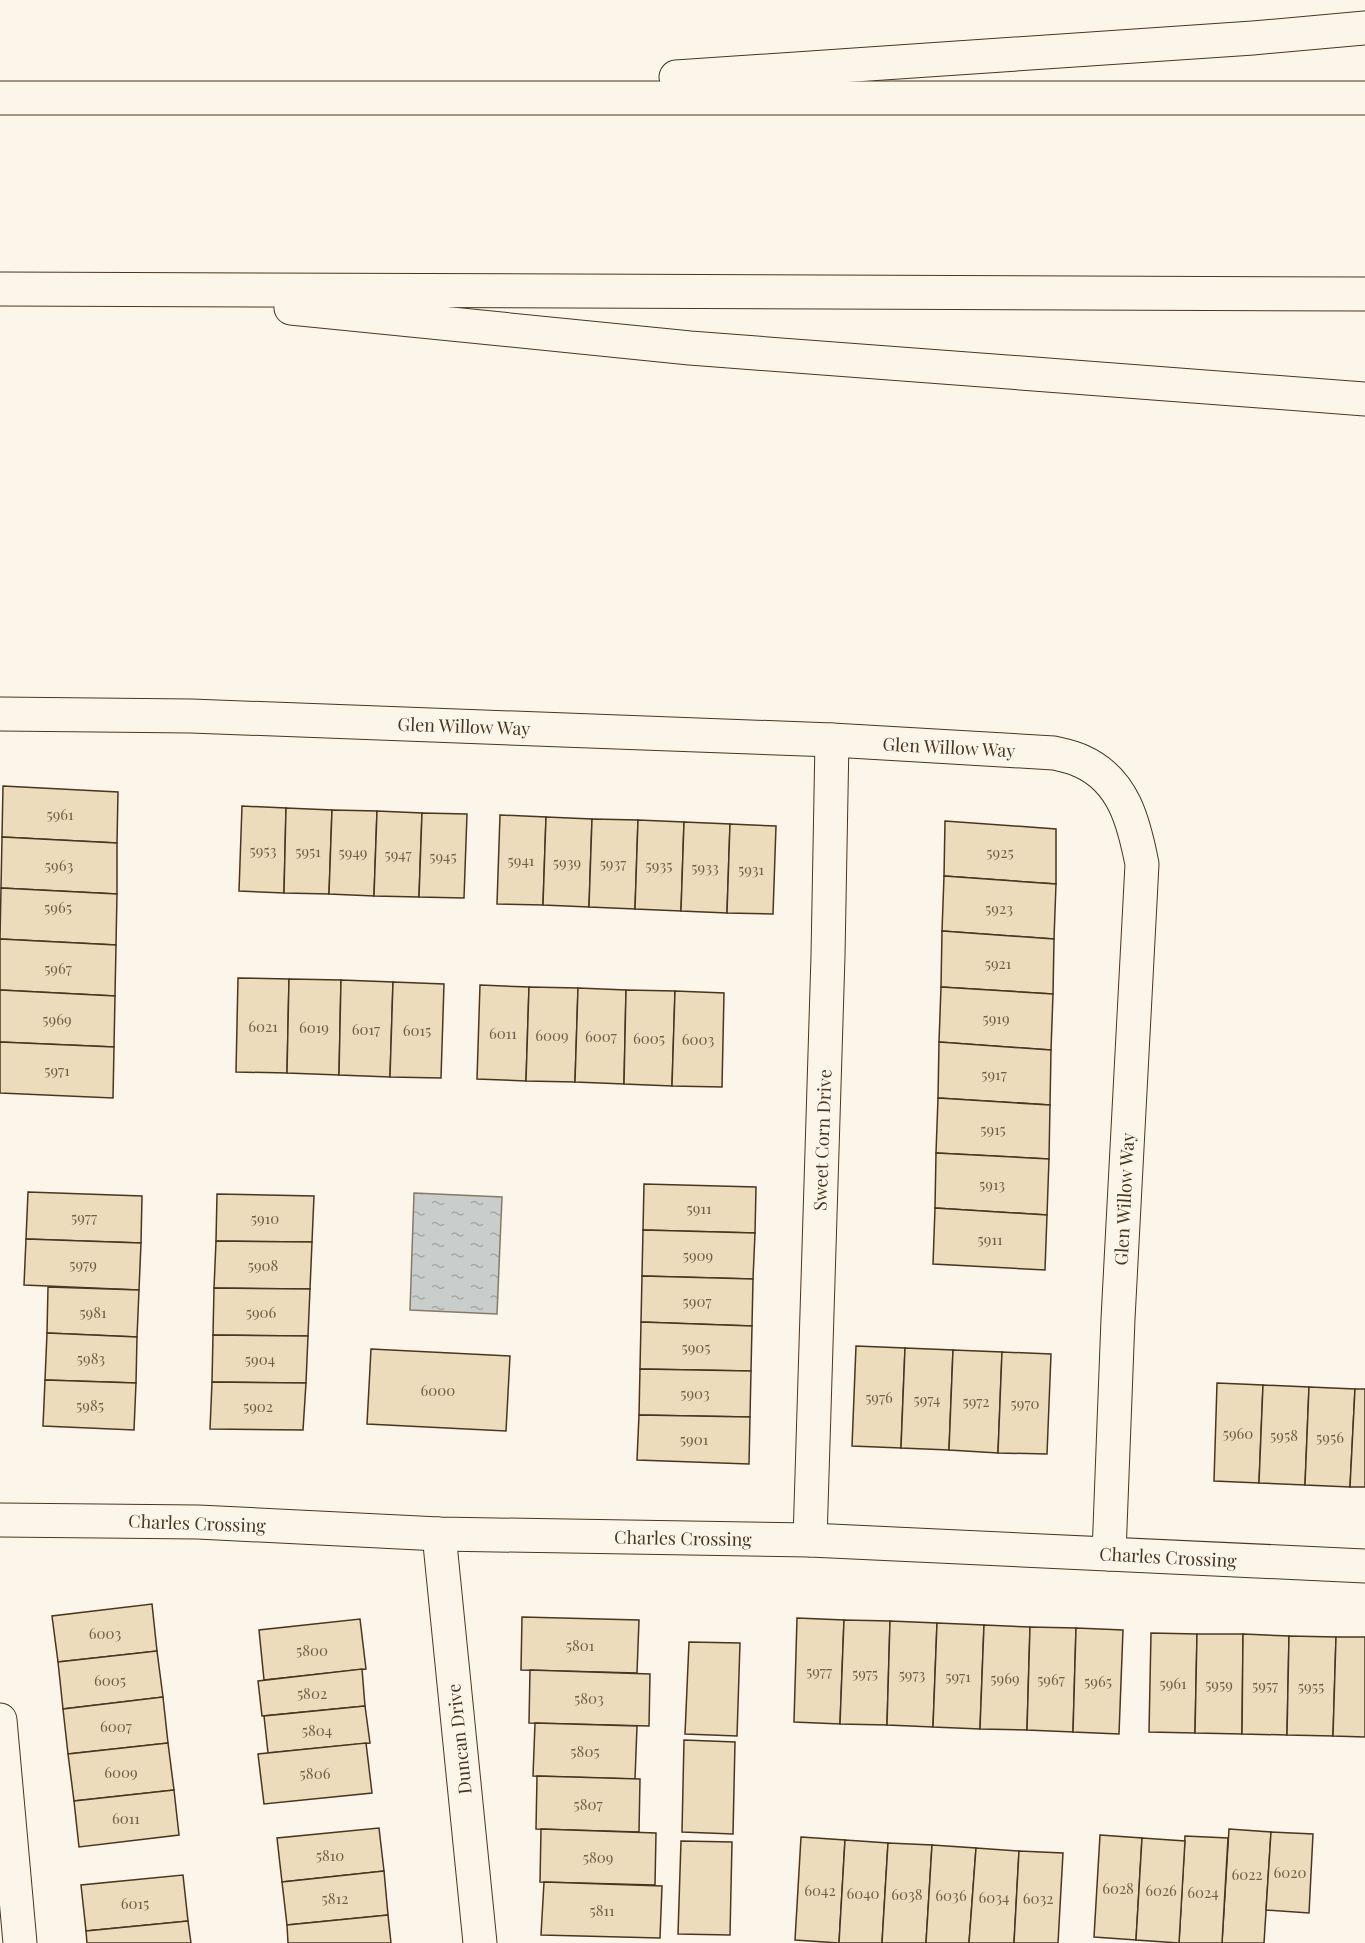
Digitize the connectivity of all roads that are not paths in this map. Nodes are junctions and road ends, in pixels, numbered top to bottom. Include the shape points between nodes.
1 (1365, 28) edge
2 (387, 96) junction
3 (0, 98) edge
4 (1365, 98) edge
5 (0, 289) edge
6 (92, 289) junction
7 (1365, 294) edge
8 (1365, 399) edge
9 (0, 714) edge
10 (832, 740) junction
11 (0, 1520) edge
12 (439, 1534) junction
13 (810, 1540) junction
14 (1109, 1554) junction
15 (1365, 1566) edge
16 (0, 1720) edge
17 (20, 1943) edge
18 (480, 1943) edge

1 - 2 main road
2 - 3 main road
2 - 4 main road
5 - 6 main road
6 - 7 main road
6 - 8 main road via 690,348
9 - 10 main road, Glen Willow Way via 191,716
10 - 13 main road, Sweet Corn Drive
10 - 14 main road, Glen Willow Way via 1054,753 1082,761 1104,775 1122,797 1135,826 1142,864
11 - 12 main road, Charles Crossing via 198,1522
12 - 13 main road, Charles Crossing
12 - 18 main road, Duncan Drive
13 - 14 main road, Charles Crossing
14 - 15 main road, Charles Crossing
16 - 17 main road

